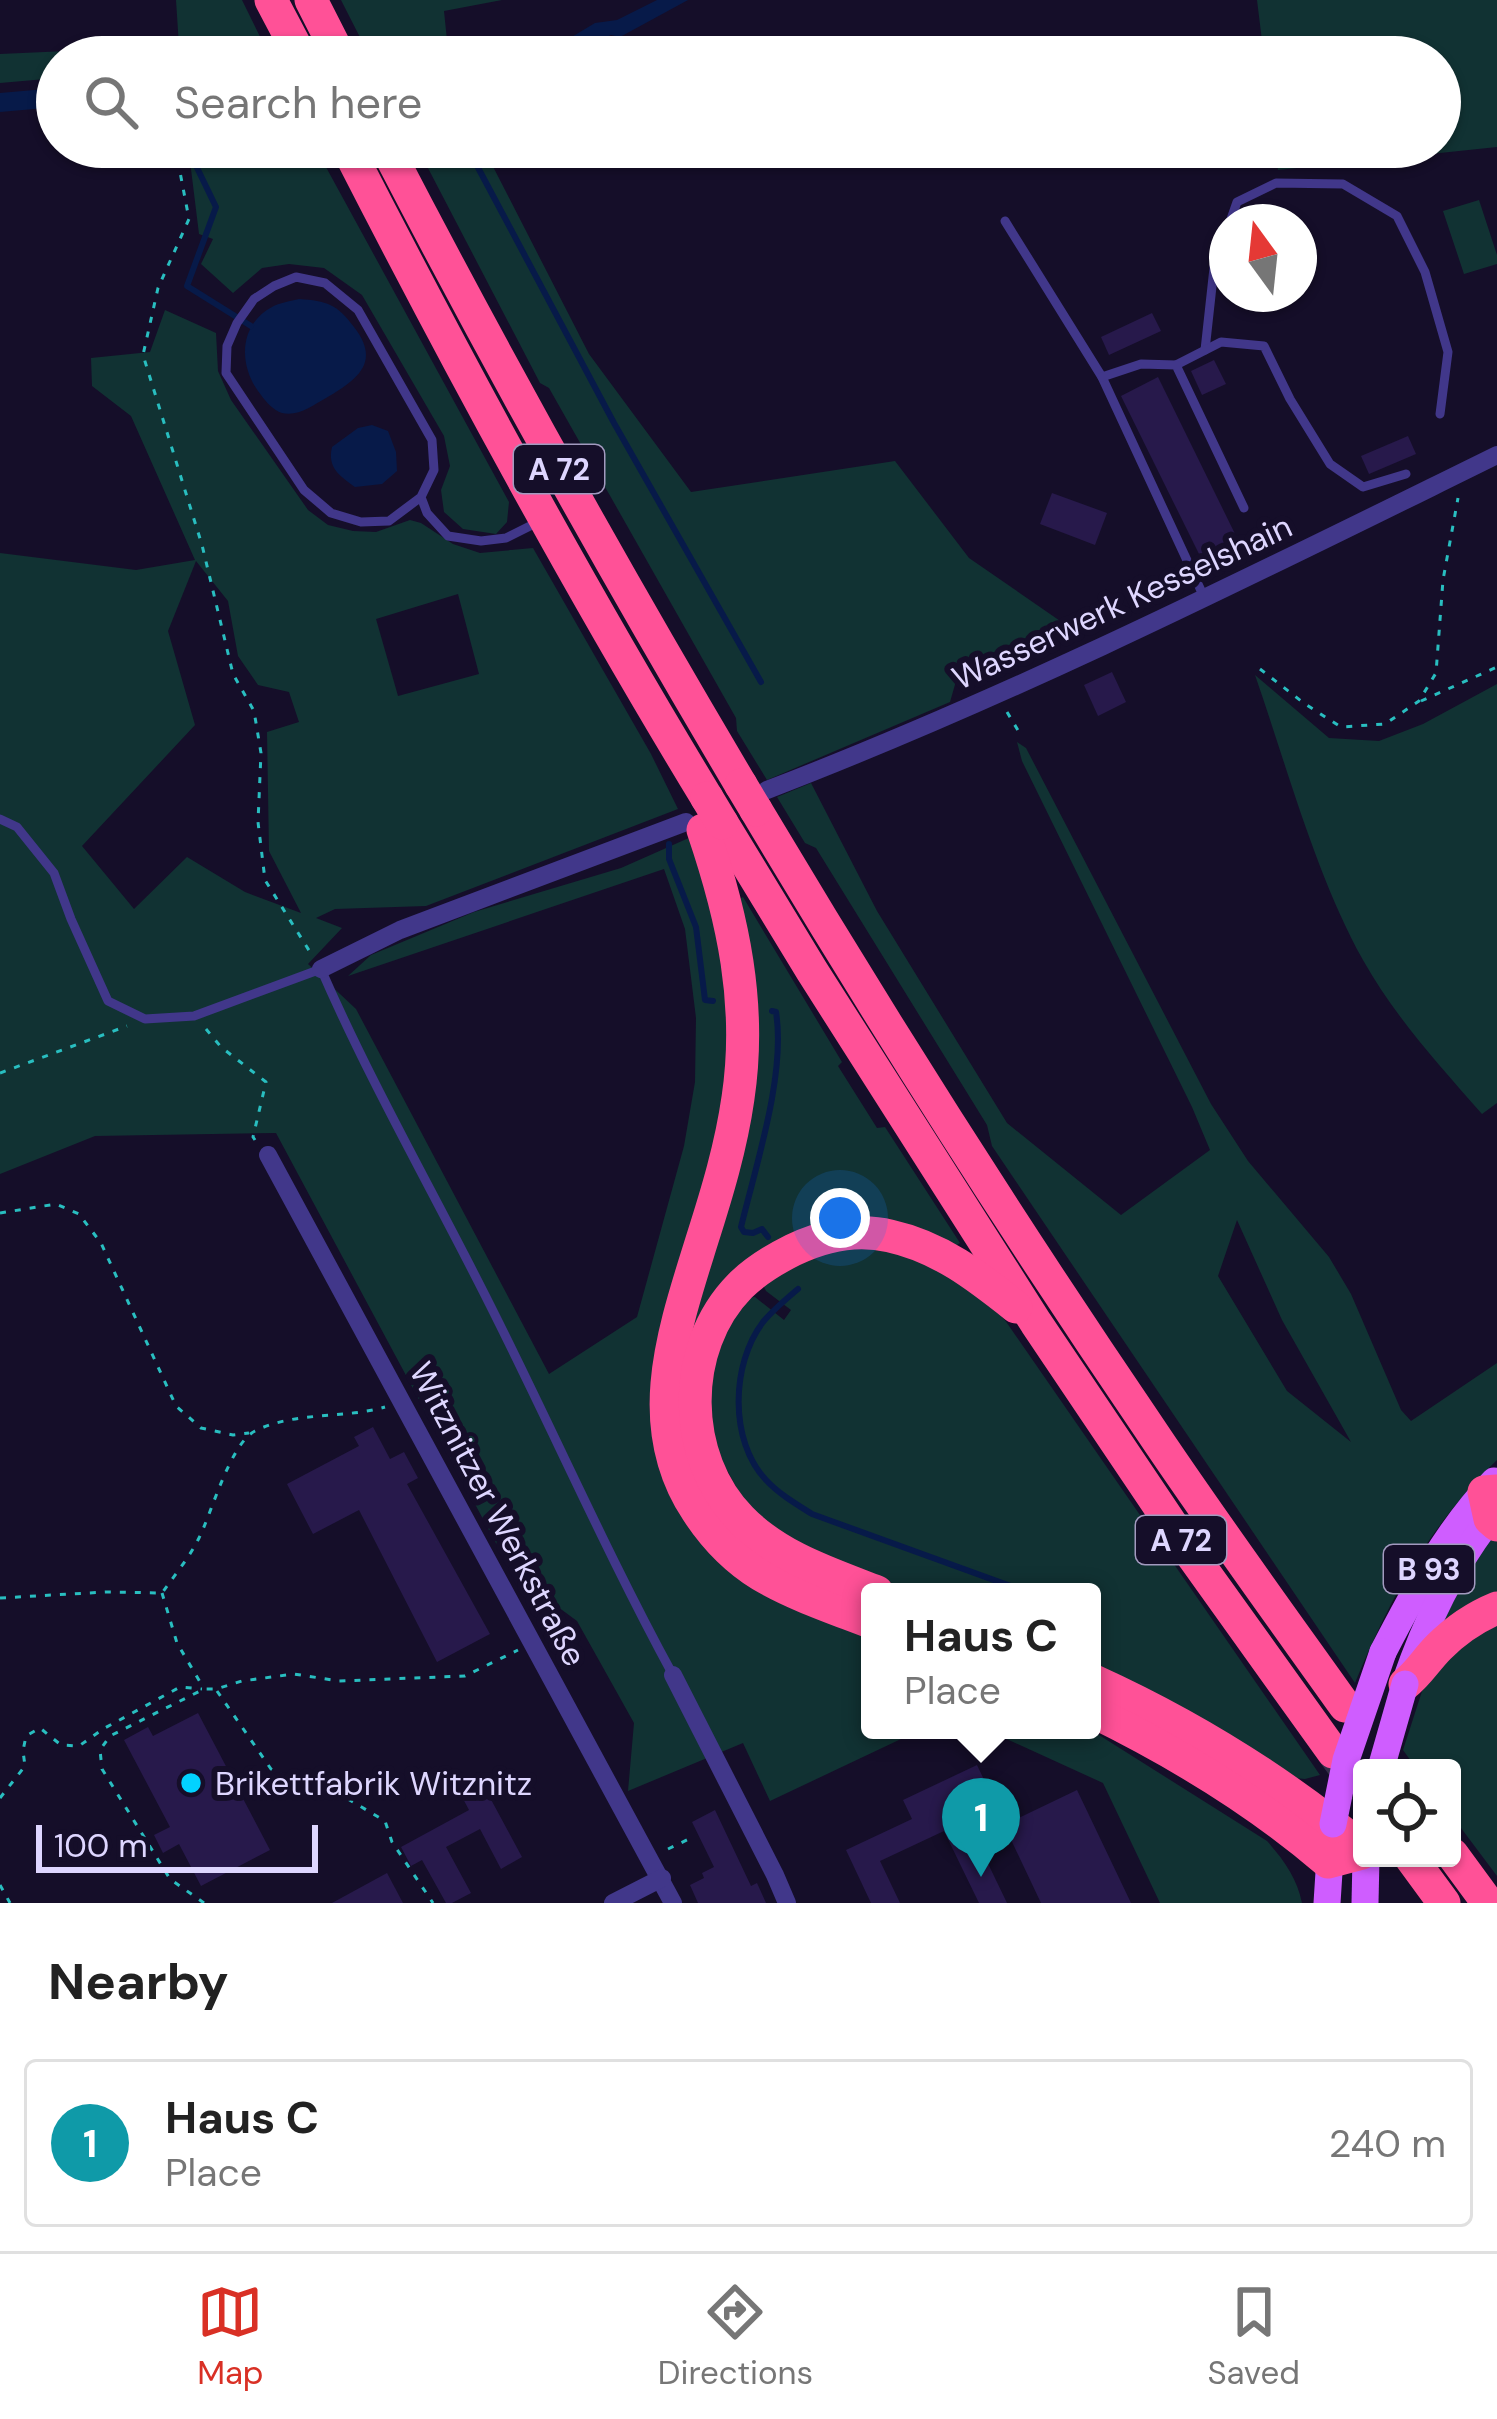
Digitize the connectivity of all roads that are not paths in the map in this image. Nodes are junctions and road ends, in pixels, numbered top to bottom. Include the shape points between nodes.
1 (272, 0) edge
2 (311, 0) edge
3 (290, 36) edge
4 (329, 36) edge
5 (358, 168) edge
6 (397, 168) edge
7 (1236, 204) edge
8 (1005, 221) dead end
9 (1209, 312) edge
10 (1205, 350) junction
11 (1176, 365) junction
12 (1102, 376) junction
13 (1440, 414) dead end
14 (1497, 455) edge
15 (1406, 474) dead end
16 (421, 497) junction
17 (1244, 508) dead end
18 (545, 518) junction
19 (1205, 599) junction
20 (755, 795) junction
21 (702, 815) junction
22 (0, 819) edge
23 (321, 969) junction
24 (268, 1155) road end
25 (1036, 1323) junction
26 (1494, 1502) edge
27 (861, 1586) edge
28 (1497, 1608) edge
29 (861, 1618) edge
30 (673, 1675) joint
31 (1101, 1684) edge
32 (1405, 1684) junction
33 (1345, 1706) dead end
34 (1101, 1716) edge
35 (1333, 1752) tunnel mouth
36 (1384, 1759) edge
37 (1342, 1841) edge
38 (1418, 1867) edge
39 (662, 1878) junction
40 (1470, 1878) edge
41 (1497, 1899) edge
42 (613, 1903) edge
43 (673, 1903) edge
44 (787, 1903) edge
45 (1327, 1903) edge
46 (1365, 1903) edge
47 (1444, 1903) edge

1 - 3 highway
2 - 4 highway
5 - 18 highway, A 72
6 - 20 highway, A 72 via 649,629
7 - 13 lane via 1276,183 1343,184 1396,216 1425,272 1448,352
8 - 12 lane
9 - 10 lane
10 - 11 lane
10 - 15 lane via 1221,342 1264,346 1330,464 1363,487
11 - 12 lane via 1141,364
11 - 17 lane
12 - 19 lane
14 - 19 street, Wasserwerk Kesselshain
16 - 16 lane via 434,470 433,440 358,310 325,283 296,277 254,299 227,346 226,373 304,490 332,514 361,522 388,521
16 - 18 lane via 448,536 481,542
18 - 21 highway, A 72 via 660,721
19 - 20 street, Wasserwerk Kesselshain
20 - 33 highway, A 72 via 901,1048 1055,1287
21 - 23 street via 400,930
21 - 25 highway, A 72 via 812,971
21 - 29 highway via 738,959 743,1054 726,1158 671,1345 668,1441 689,1499 713,1535 760,1574
22 - 23 lane via 54,873 108,1001 145,1019 194,1016
23 - 30 lane
24 - 39 street, Witznitzer Werkstraße
25 - 27 highway via 968,1268 925,1246 848,1233 770,1262 738,1288 710,1328 694,1412 720,1492 778,1549
25 - 35 highway, A 72
26 - 32 main road, B 93 via 1436,1606
26 - 37 main road, B 93, bridge via 1414,1591 1383,1652 1346,1760
28 - 32 highway via 1463,1627
30 - 44 street
31 - 37 highway via 1213,1742
32 - 36 main road, B 93, bridge
34 - 37 highway via 1286,1826
37 - 45 main road, B 93
37 - 46 main road, B 93
38 - 47 highway
39 - 42 street
39 - 43 street, Witznitzer Werkstraße
40 - 41 highway

